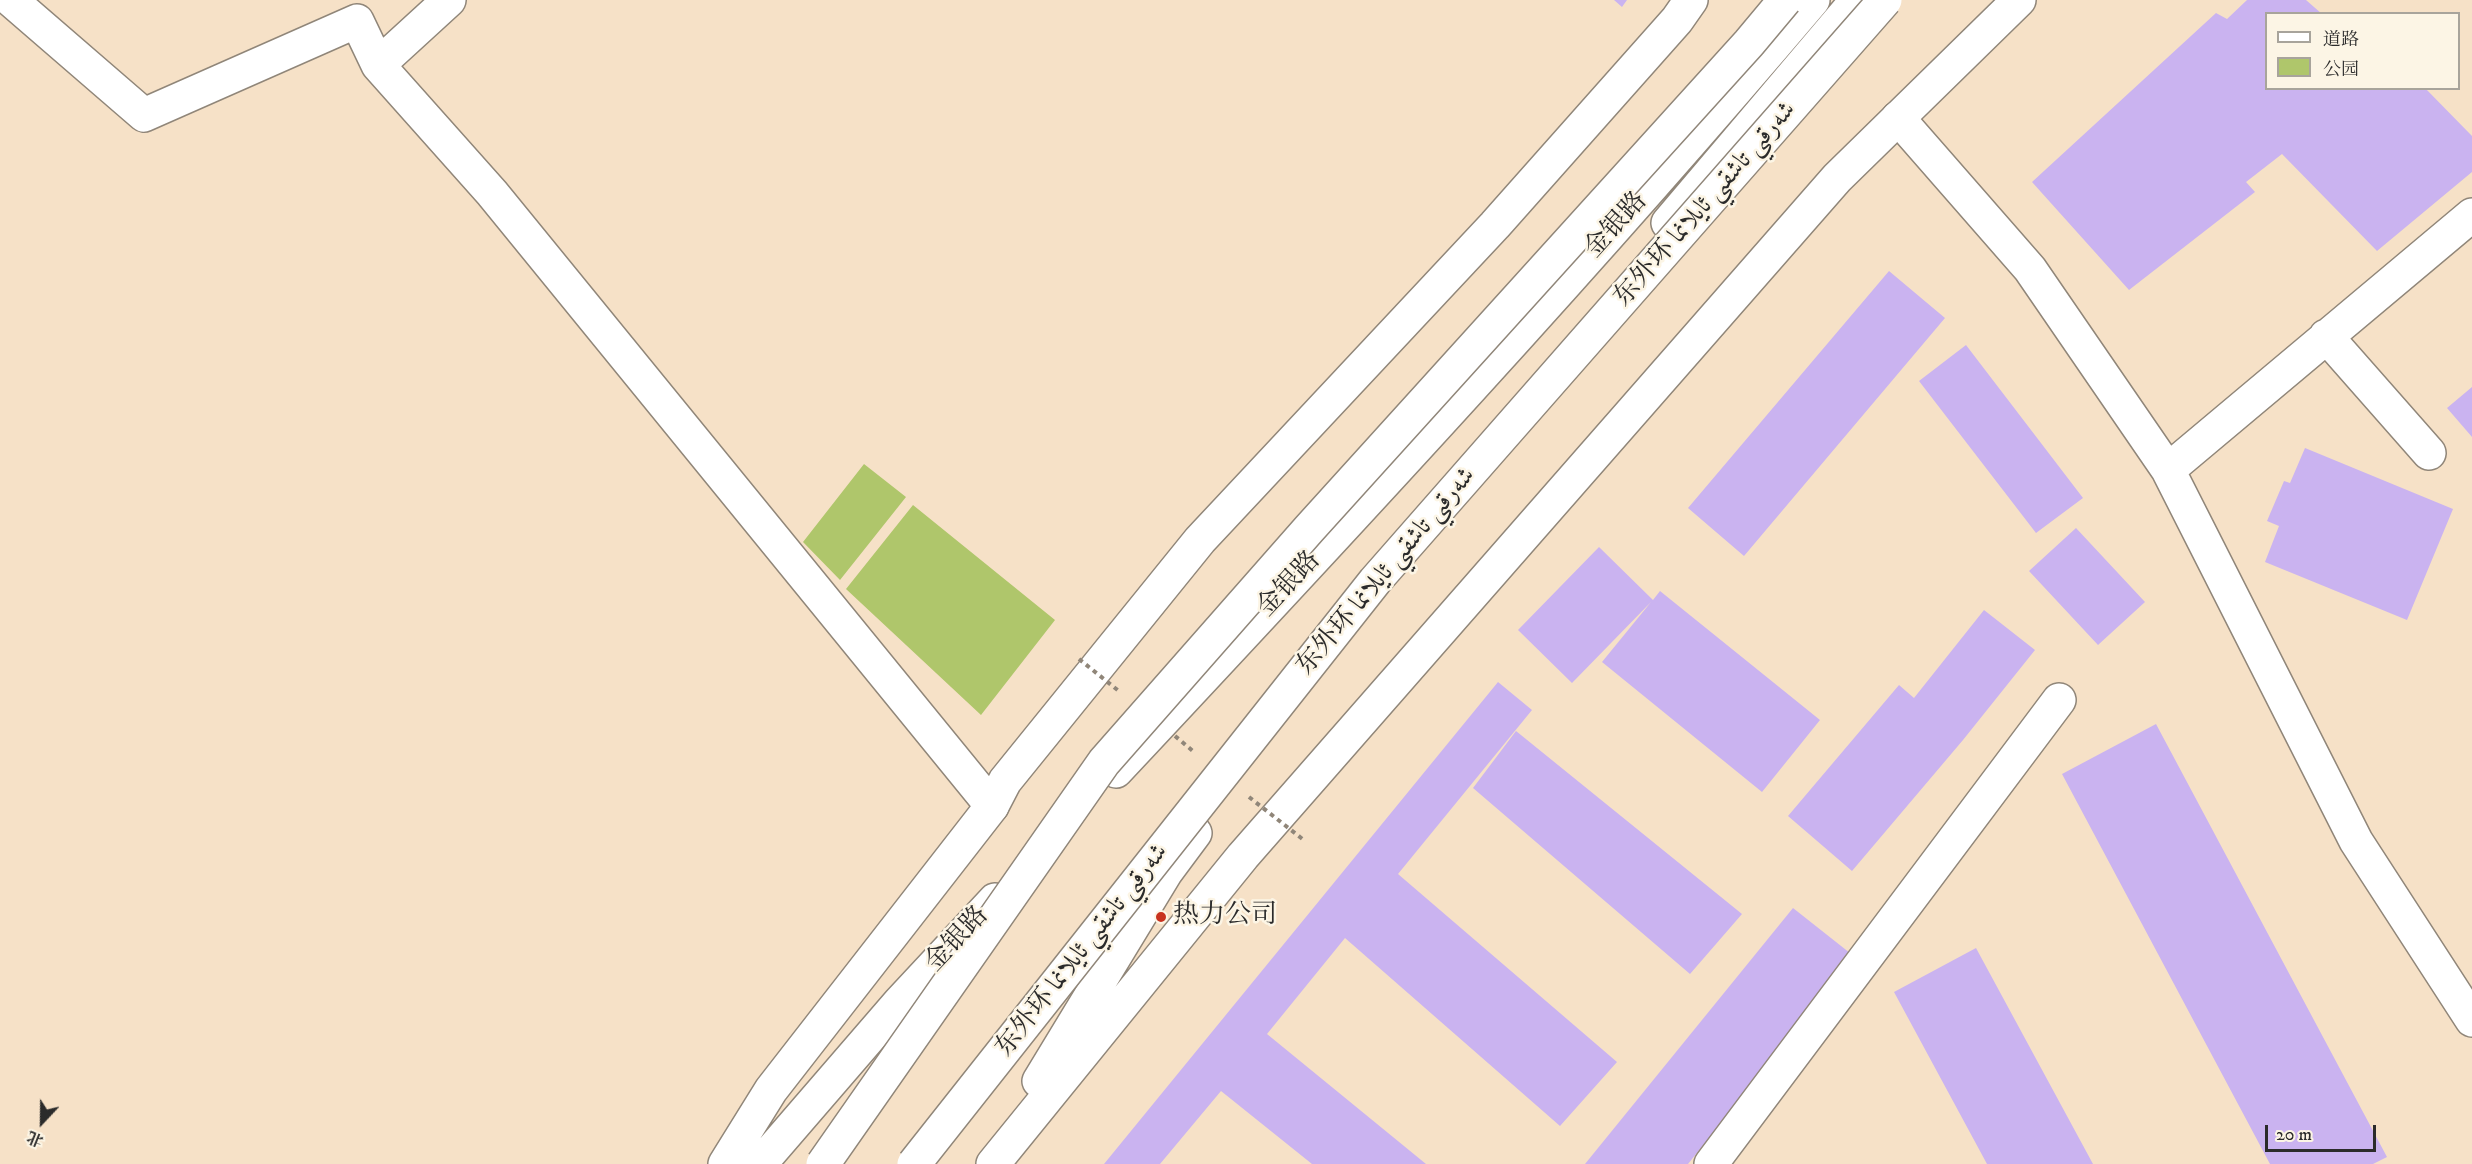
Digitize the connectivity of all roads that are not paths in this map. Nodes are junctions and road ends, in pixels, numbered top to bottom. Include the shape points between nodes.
1 (11, 0) edge
2 (449, 0) edge
3 (1691, 0) edge
4 (1785, 0) edge
5 (1813, 0) edge
6 (1857, 0) edge
7 (1885, 0) edge
8 (2019, 0) edge
9 (378, 65) junction
10 (1898, 118) junction
11 (2472, 215) edge
12 (2326, 336) junction
13 (2429, 453) dead end
14 (2168, 470) junction
15 (2059, 700) dead end
16 (992, 806) junction
17 (2472, 1020) edge
18 (725, 1164) edge
19 (760, 1164) edge
20 (823, 1164) edge
21 (914, 1164) edge
22 (988, 1164) edge
23 (993, 1164) edge
24 (1711, 1164) edge

1 - 9 main road via 144,115 357,21
2 - 9 main road
3 - 16 main road, 金银路 via 1495,225 1200,540 1005,781
4 - 20 main road, bridge via 1104,762
5 - 19 main road, 金银路 via 1681,156 1515,340 898,1003
6 - 22 main road, 金银路 via 1653,242 1310,679 1166,872
7 - 21 main road, 东外环 شەرقىي تاشقىي ئايلانما, bridge via 1375,581
8 - 10 main road
9 - 16 main road via 492,193
10 - 14 main road via 2031,268
10 - 23 main road via 1837,178 1243,856
11 - 12 main road
12 - 13 main road
12 - 14 main road
14 - 17 main road via 2356,841
15 - 24 main road
16 - 18 main road, 金银路 via 771,1090

